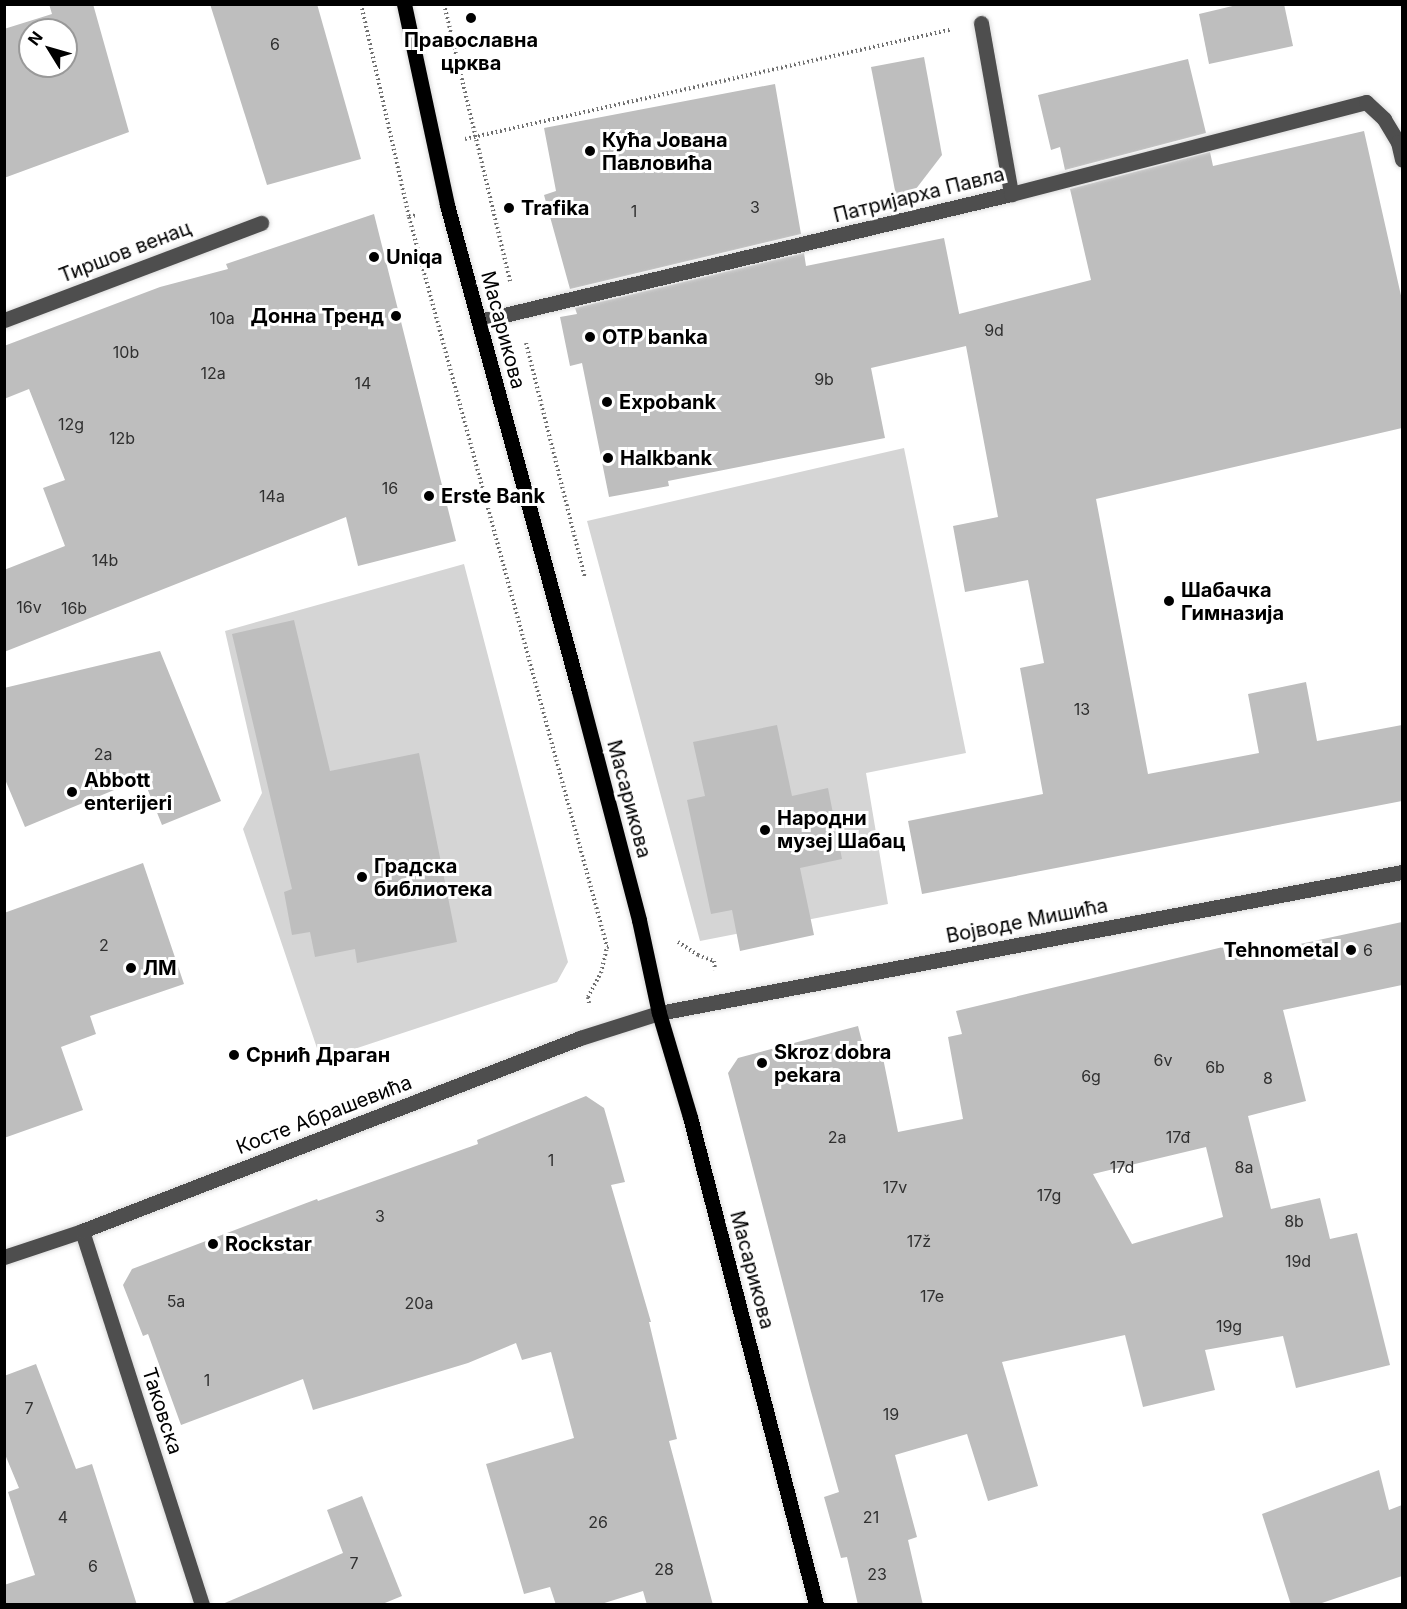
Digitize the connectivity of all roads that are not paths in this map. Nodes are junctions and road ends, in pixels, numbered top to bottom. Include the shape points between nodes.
1 (404, 4) edge
2 (981, 23) road end
3 (1402, 160) edge
4 (1011, 194) junction
5 (261, 223) dead end
6 (4, 320) edge
7 (479, 321) junction
8 (1402, 872) edge
9 (660, 1013) junction
10 (82, 1231) junction
11 (4, 1257) edge
12 (202, 1605) edge
13 (816, 1605) edge

1 - 7 main road, Масарикова via 447,206
2 - 4 street
3 - 4 street, Патријарха Павла via 1398,142 1366,102
4 - 7 street, Патријарха Павла
5 - 6 street, Тиршов венац
7 - 9 main road, Масарикова
8 - 9 street, Војводе Мишића
9 - 10 street, Косте Абрашевића via 598,1032
9 - 13 main road, Масарикова
10 - 11 street, Косте Абрашевића
10 - 12 street, Таковска

